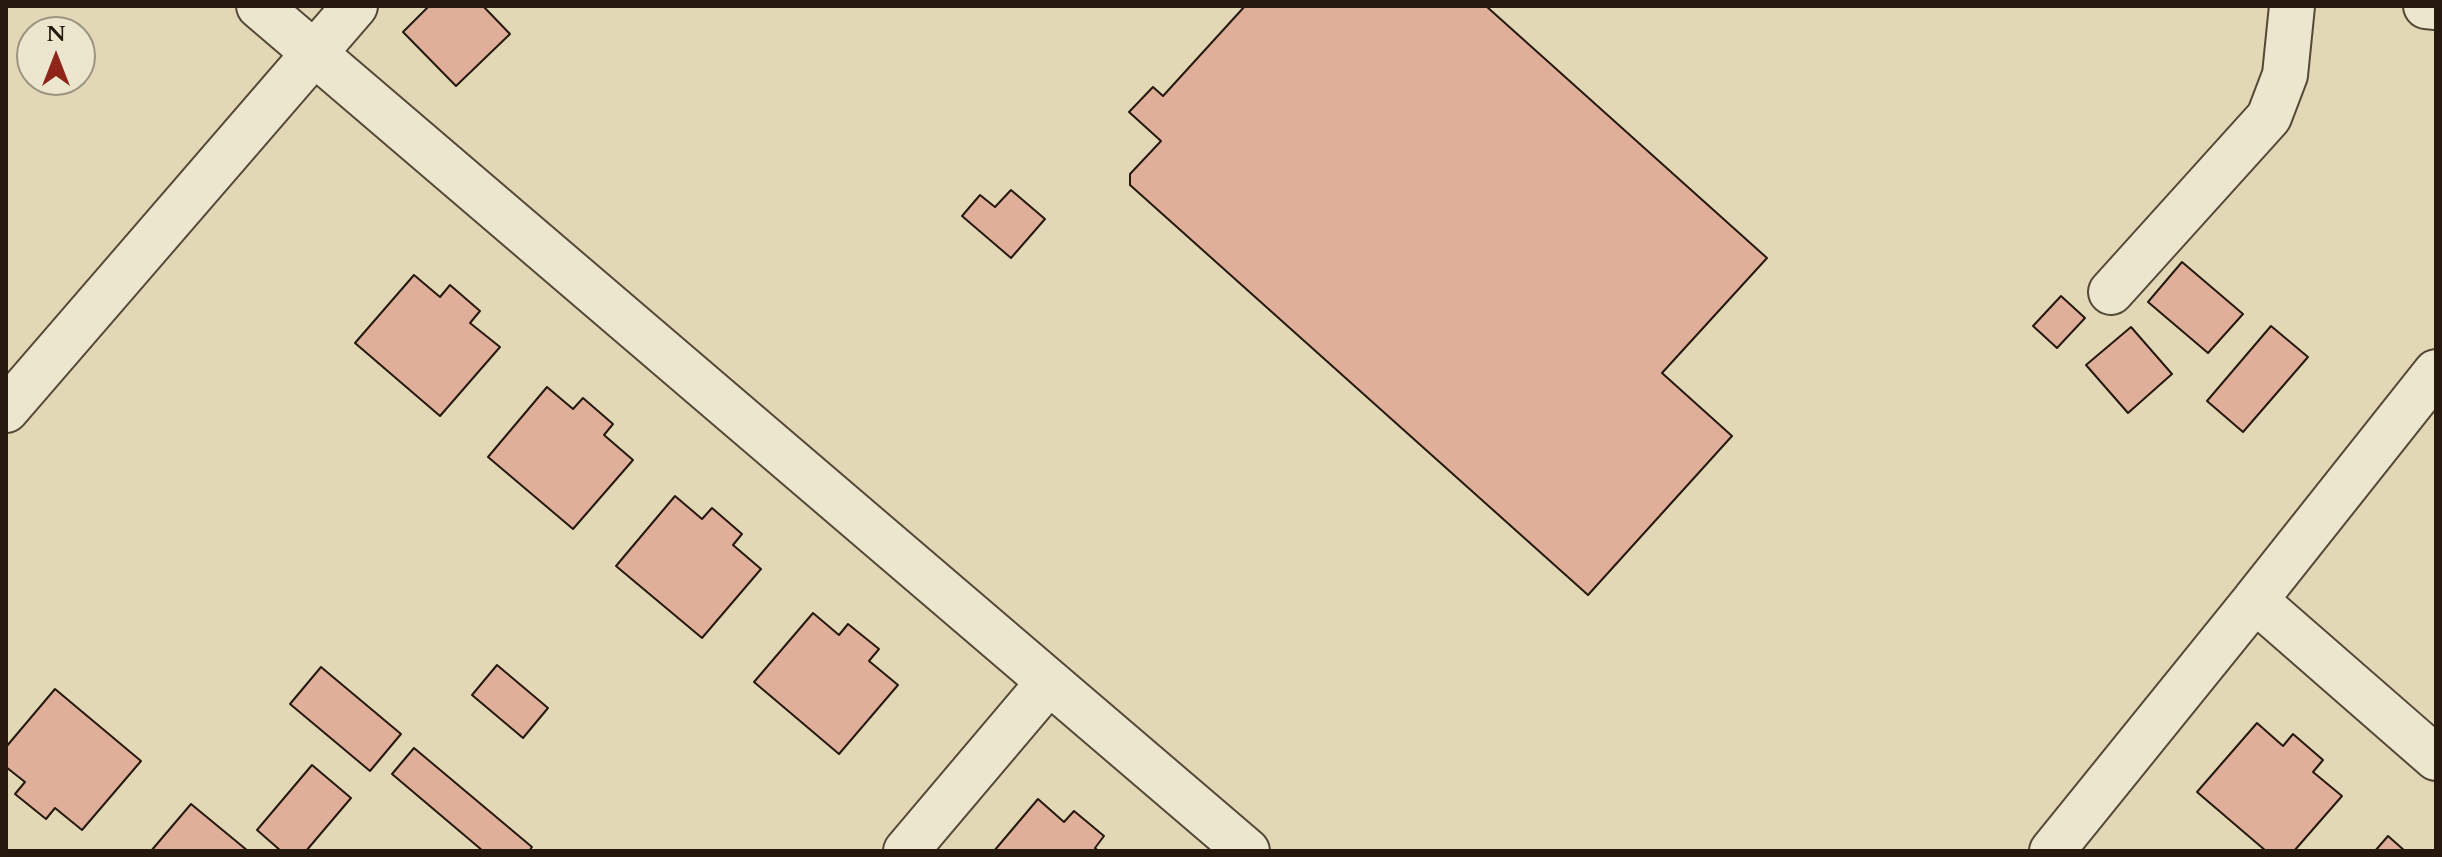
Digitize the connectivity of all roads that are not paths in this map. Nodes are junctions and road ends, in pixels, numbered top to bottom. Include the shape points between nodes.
1 (259, 6) edge
2 (355, 6) edge
3 (2292, 6) edge
4 (2426, 6) edge
5 (2436, 7) edge
6 (314, 54) junction
7 (2111, 292) dead end
8 (2436, 372) edge
9 (6, 410) edge
10 (2255, 600) junction
11 (1049, 682) junction
12 (2436, 758) edge
13 (906, 851) edge
14 (1247, 851) edge
15 (2052, 851) edge

1 - 6 street
2 - 6 street
3 - 7 street via 2285,75 2269,117
4 - 5 street
6 - 9 street
6 - 11 street
8 - 10 street
10 - 12 street
10 - 15 street
11 - 13 street
11 - 14 street

